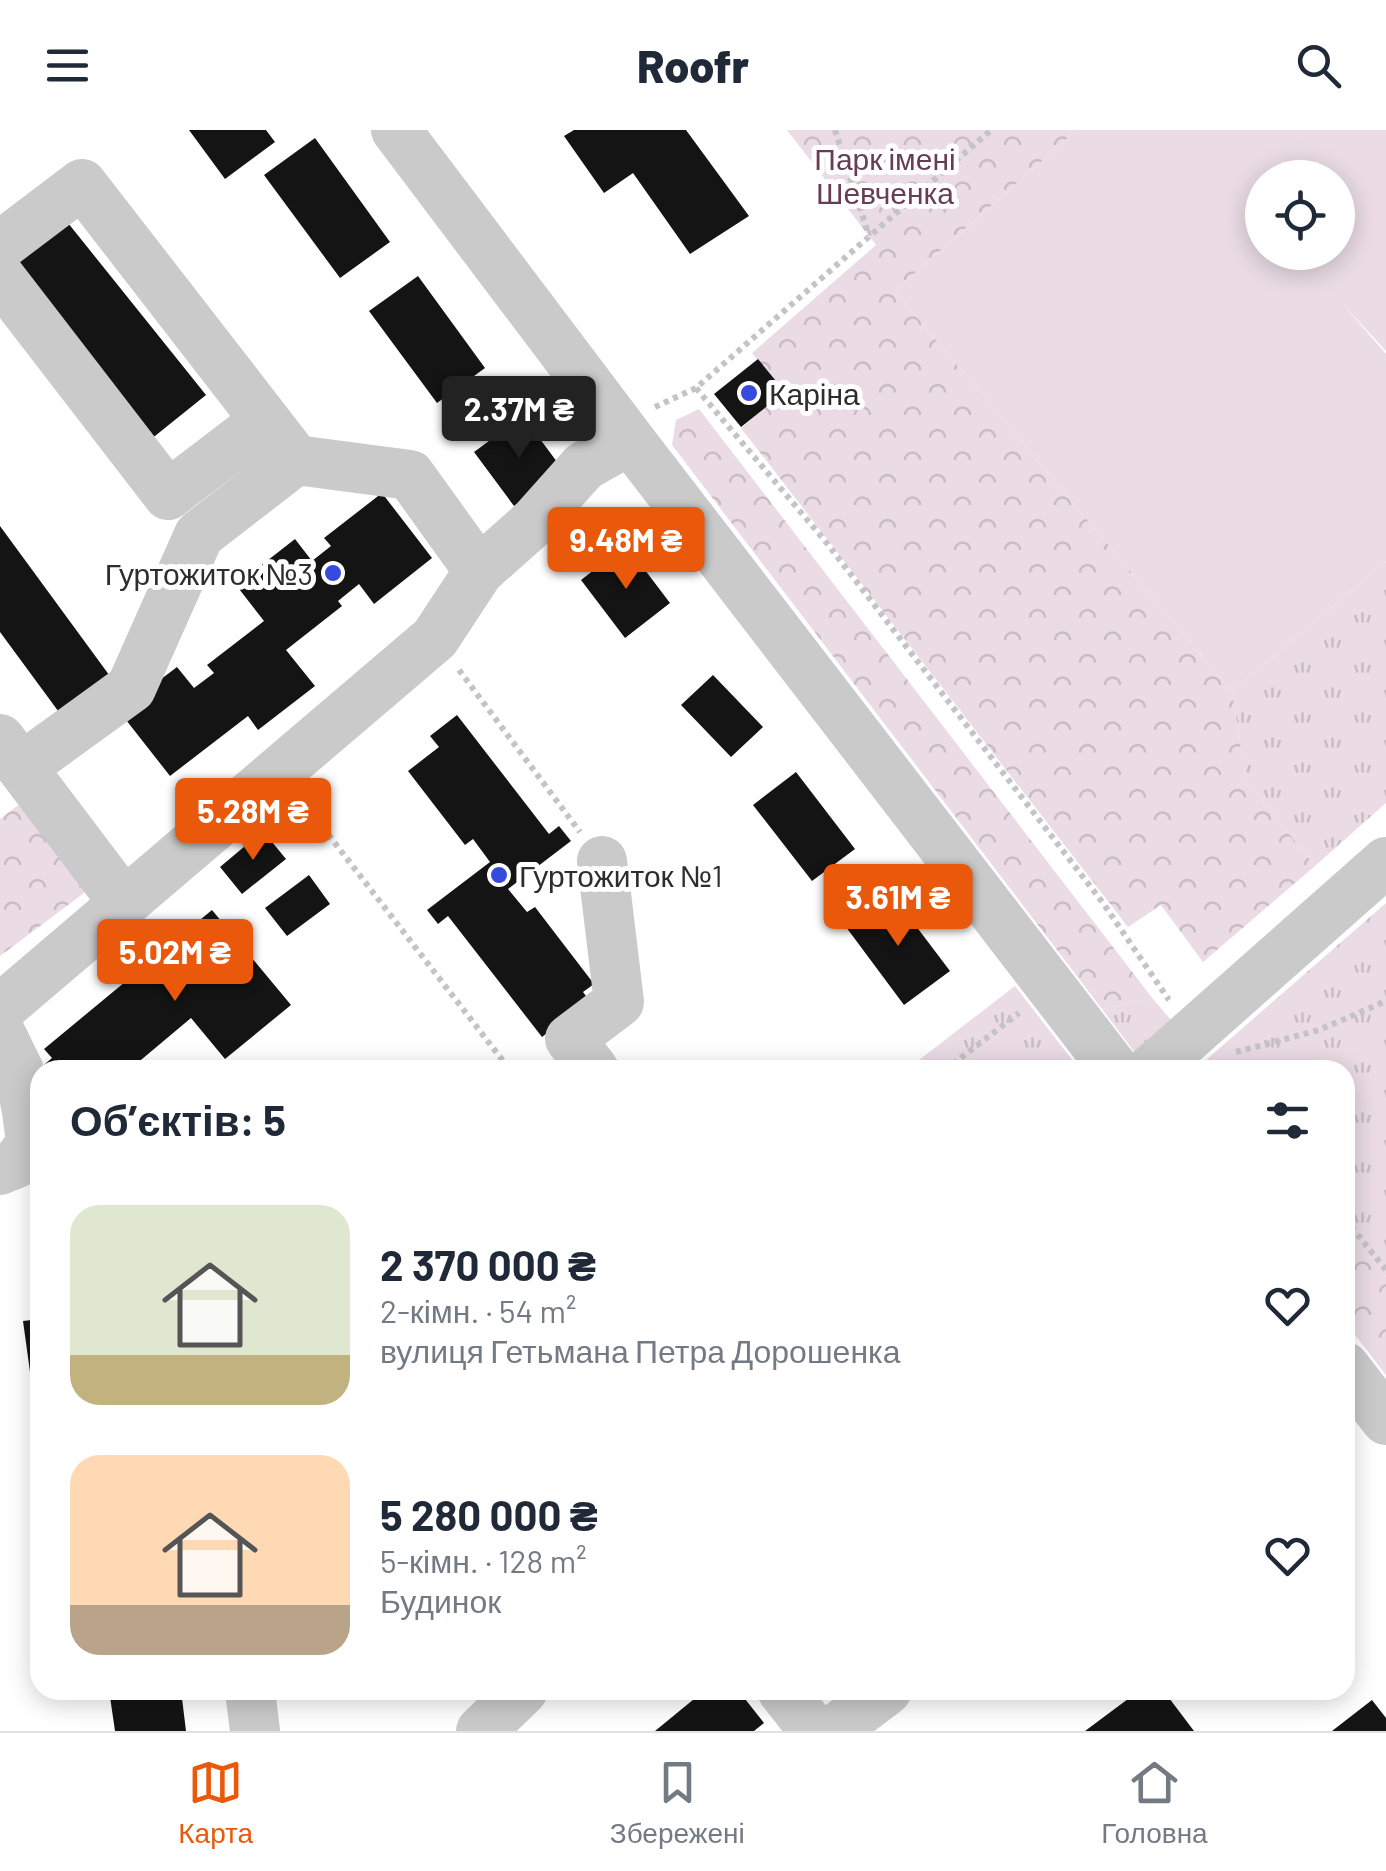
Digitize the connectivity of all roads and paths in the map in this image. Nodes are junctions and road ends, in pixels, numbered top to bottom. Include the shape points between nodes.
1 (396, 130) edge
2 (835, 130) edge
3 (990, 130) edge
4 (870, 236) junction
5 (0, 246) edge
6 (0, 277) edge
7 (696, 388) junction
8 (265, 421) junction
9 (638, 426) junction
10 (296, 460) junction
11 (168, 495) junction
12 (199, 535) junction
13 (479, 572) junction
14 (435, 638) junction
15 (11, 753) edge
16 (279, 771) junction
17 (602, 860) joint
18 (1386, 862) edge
19 (124, 903) junction
20 (1052, 988) junction
21 (1386, 1001) edge
22 (0, 1009) edge
23 (0, 1032) edge
24 (1208, 1046) junction
25 (502, 1060) edge
26 (586, 1060) edge
27 (958, 1060) edge
28 (1107, 1060) edge
29 (1175, 1060) edge
30 (24, 1157) edge
31 (1355, 1231) edge
32 (1386, 1270) edge
33 (1355, 1380) edge
34 (1386, 1420) edge
35 (251, 1700) edge
36 (514, 1700) edge
37 (790, 1700) edge
38 (874, 1700) edge
39 (255, 1731) edge
40 (481, 1731) edge
41 (814, 1731) edge
42 (833, 1731) edge

1 - 9 street
2 - 4 path
3 - 4 path
4 - 7 path
5 - 8 street via 82,184
6 - 11 street
7 - 9 path
7 - 24 path via 826,542
8 - 10 street
8 - 11 street
9 - 13 street via 584,466
9 - 20 street
10 - 12 street
10 - 13 street via 410,475
11 - 12 street
12 - 15 street via 131,688
13 - 14 street
14 - 16 street
14 - 17 path
15 - 19 street
16 - 19 street
16 - 25 path
17 - 26 street via 619,1002 570,1039
18 - 24 street
19 - 22 street
20 - 27 path
20 - 28 street
21 - 24 path via 1319,1030
23 - 30 street via 27,1111
24 - 29 street
31 - 32 path
33 - 34 street
35 - 39 street
36 - 40 street
37 - 41 street
38 - 42 street

